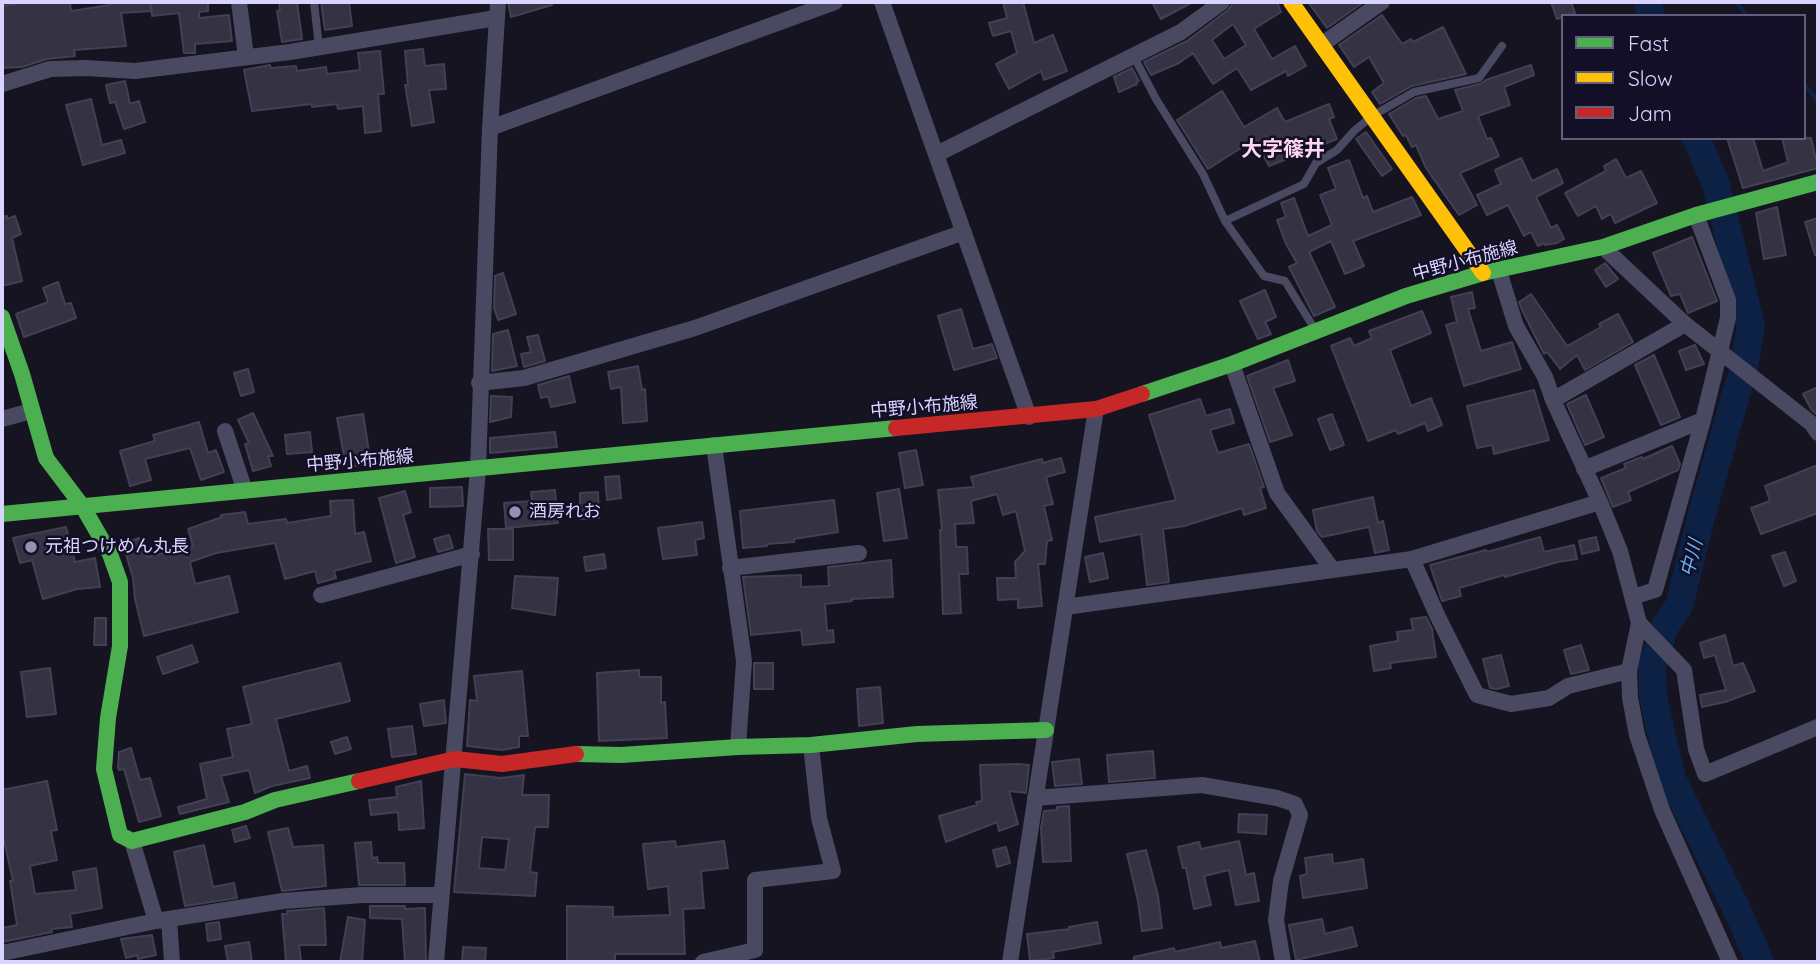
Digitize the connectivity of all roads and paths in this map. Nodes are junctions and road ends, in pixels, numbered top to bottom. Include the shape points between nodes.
1 (239, 2) edge
2 (314, 2) edge
3 (835, 2) edge
4 (882, 2) edge
5 (1222, 2) edge
6 (1291, 2) edge
7 (1382, 2) edge
8 (497, 10) edge
9 (1321, 45) junction
10 (1502, 46) dead end
11 (320, 47) junction
12 (1134, 57) junction
13 (246, 58) junction
14 (2, 84) edge
15 (1372, 116) junction
16 (490, 128) junction
17 (937, 154) junction
18 (1818, 182) edge
19 (1696, 215) junction
20 (1225, 221) junction
21 (964, 232) junction
22 (1604, 247) junction
23 (1491, 272) junction
24 (2, 317) edge
25 (1685, 324) junction
26 (1316, 332) junction
27 (1719, 351) junction
28 (1232, 364) junction
29 (480, 383) junction
30 (1553, 400) junction
31 (1096, 409) junction
32 (31, 411) junction
33 (1029, 417) junction
34 (2, 419) edge
35 (1703, 420) junction
36 (225, 431) dead end
37 (1818, 432) edge
38 (715, 445) junction
39 (478, 469) junction
40 (1584, 469) junction
41 (245, 491) junction
42 (1600, 502) junction
43 (83, 507) junction
44 (2, 514) edge
45 (859, 553) dead end
46 (472, 554) junction
47 (1412, 559) junction
48 (730, 568) junction
49 (1332, 569) junction
50 (321, 595) dead end
51 (1633, 597) junction
52 (1065, 607) junction
53 (1639, 623) junction
54 (1629, 671) junction
55 (1818, 727) edge
56 (1046, 730) junction
57 (811, 745) junction
58 (738, 747) junction
59 (455, 759) junction
60 (1035, 799) junction
61 (132, 841) junction
62 (441, 895) junction
63 (163, 920) junction
64 (2, 953) edge
65 (172, 962) edge
66 (436, 962) edge
67 (703, 962) edge
68 (1010, 962) edge
69 (1283, 962) edge
70 (1730, 962) edge

1 - 13 street
2 - 11 lane
3 - 16 street
4 - 17 street
5 - 12 street via 1181,32
6 - 9 main road
7 - 9 street
8 - 11 street
8 - 16 street
9 - 15 main road
10 - 15 lane via 1479,78 1413,92
11 - 13 street
12 - 17 street
12 - 20 lane via 1203,173
13 - 14 street via 135,71 50,69
15 - 20 lane via 1337,150 1316,163 1304,184
15 - 23 main road
16 - 29 street
17 - 21 street
18 - 19 main road, 中野小布施線
19 - 22 main road, 中野小布施線
19 - 27 street via 1728,300
20 - 26 lane via 1264,276 1285,281
21 - 29 street via 695,328 524,378
21 - 33 street
22 - 23 main road, 中野小布施線
22 - 25 street
23 - 26 main road, 中野小布施線 via 1406,296
23 - 30 street
24 - 32 main road
25 - 27 street
25 - 30 street
26 - 28 main road, 中野小布施線
27 - 35 street
27 - 37 street
28 - 31 main road, 中野小布施線
28 - 49 street via 1277,494
29 - 39 street
30 - 40 street
31 - 33 main road, 中野小布施線
31 - 52 street
32 - 34 street
32 - 43 main road via 46,457
33 - 38 main road, 中野小布施線
35 - 40 street
35 - 51 street via 1655,590
36 - 41 street
38 - 39 main road, 中野小布施線
38 - 48 street
39 - 41 main road, 中野小布施線
39 - 46 street
40 - 42 street
41 - 43 main road, 中野小布施線
42 - 47 street
42 - 51 street
43 - 44 main road, 中野小布施線
43 - 61 main road via 120,582 120,646 104,769 120,835
45 - 48 street
46 - 50 street
46 - 59 street
47 - 49 street
47 - 54 street via 1477,695 1511,704 1549,698 1568,686
48 - 58 street via 744,661
49 - 52 street
51 - 53 street
52 - 56 street
53 - 54 street
53 - 55 street via 1684,670 1704,774
54 - 70 street via 1636,735 1660,805
56 - 57 main road via 917,734
56 - 60 street
57 - 58 main road
57 - 67 street via 819,818 833,871 755,880 755,950
58 - 59 main road via 575,754 502,764
59 - 61 main road via 275,800
59 - 62 street
60 - 68 street
60 - 69 street via 1202,785 1295,804 1300,815 1281,881 1276,920
61 - 63 street
62 - 63 street via 284,901
62 - 66 street
63 - 64 street
63 - 65 street

